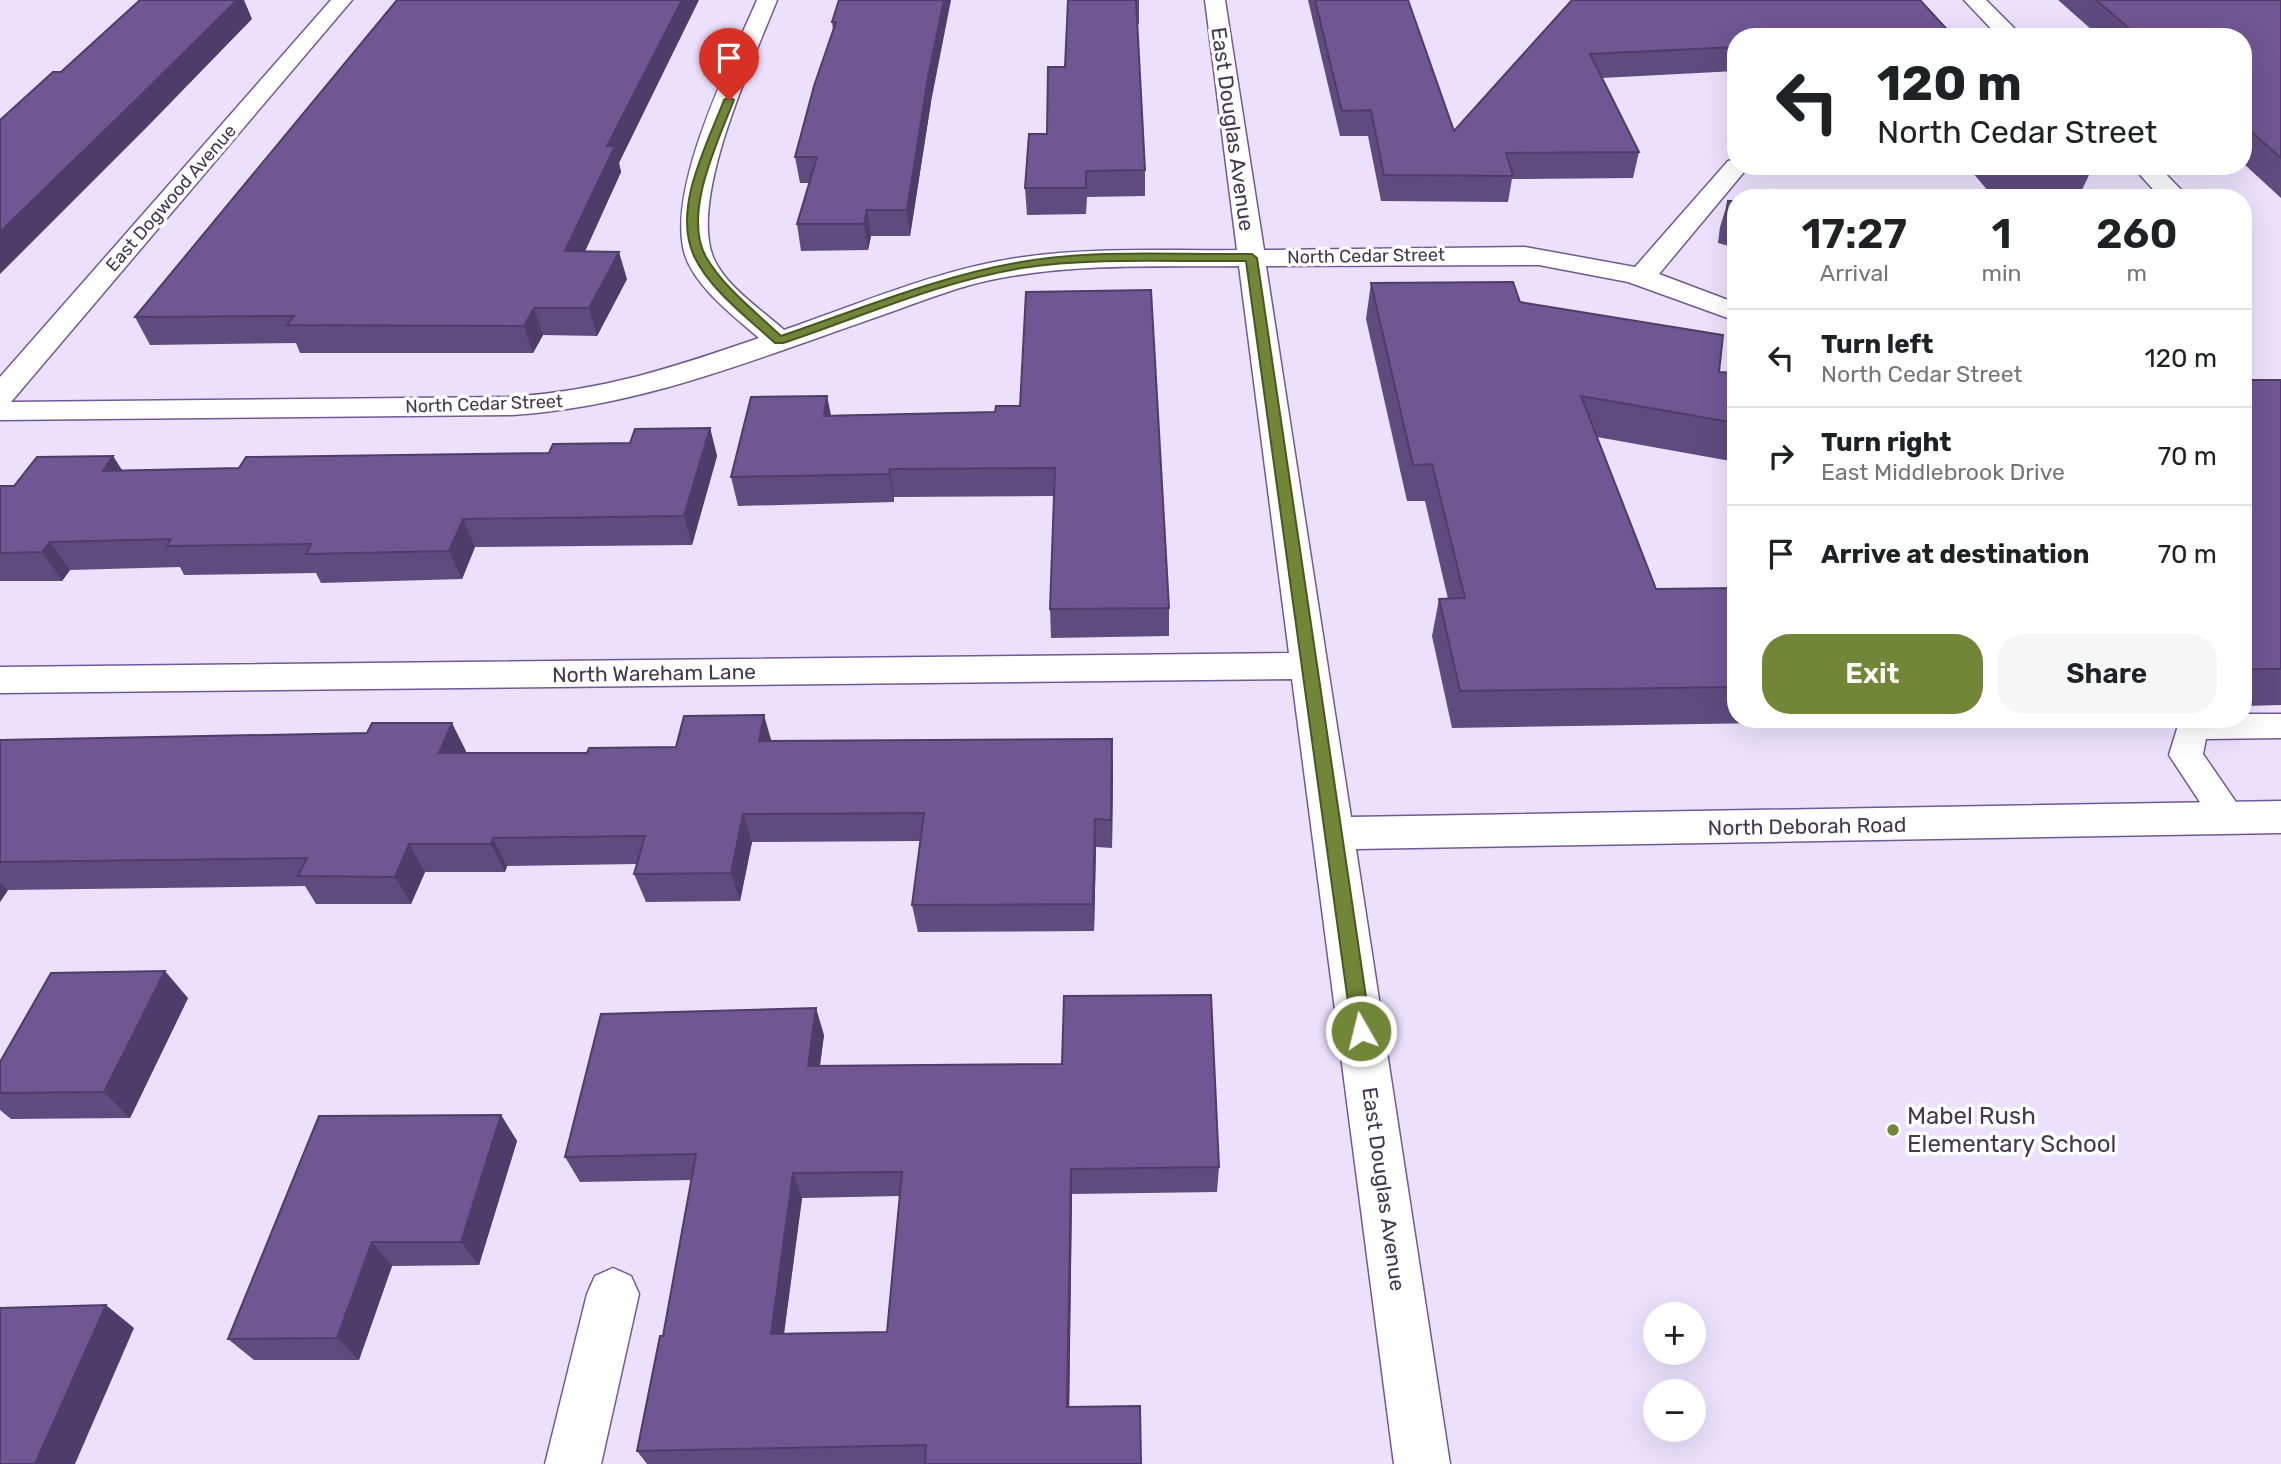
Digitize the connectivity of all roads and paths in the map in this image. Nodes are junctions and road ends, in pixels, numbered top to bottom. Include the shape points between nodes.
1 (342, 0) edge
2 (766, 0) edge
3 (1215, 0) edge
4 (1974, 0) edge
5 (2003, 28) edge
6 (1729, 175) edge
7 (2153, 175) edge
8 (2167, 189) edge
9 (1252, 258) junction
10 (1641, 277) junction
11 (1727, 310) edge
12 (779, 341) junction
13 (0, 396) edge
14 (0, 411) edge
15 (1309, 666) junction
16 (0, 680) edge
17 (2252, 726) edge
18 (2281, 726) edge
19 (2192, 728) edge
20 (2281, 817) edge
21 (2229, 818) junction
22 (1334, 833) junction
23 (613, 1294) dead end
24 (573, 1464) edge
25 (1422, 1464) edge

1 - 13 street, East Dogwood Avenue
2 - 12 street via 700,175 693,218 699,255 722,287
3 - 9 street, East Douglas Avenue
4 - 5 street
6 - 10 street
7 - 8 street
9 - 10 street, North Cedar Street via 1525,255 1579,261
9 - 12 street, North Cedar Street via 1023,265 960,279
9 - 15 street, East Douglas Avenue
10 - 11 street, North Cedar Street
12 - 14 street, North Cedar Street via 657,382 567,402
15 - 16 street, North Wareham Lane
15 - 22 street, East Douglas Avenue
17 - 18 lane
19 - 21 lane via 2186,755
20 - 21 street, North Deborah Road
21 - 22 street, North Deborah Road
22 - 25 street, East Douglas Avenue
23 - 24 street

